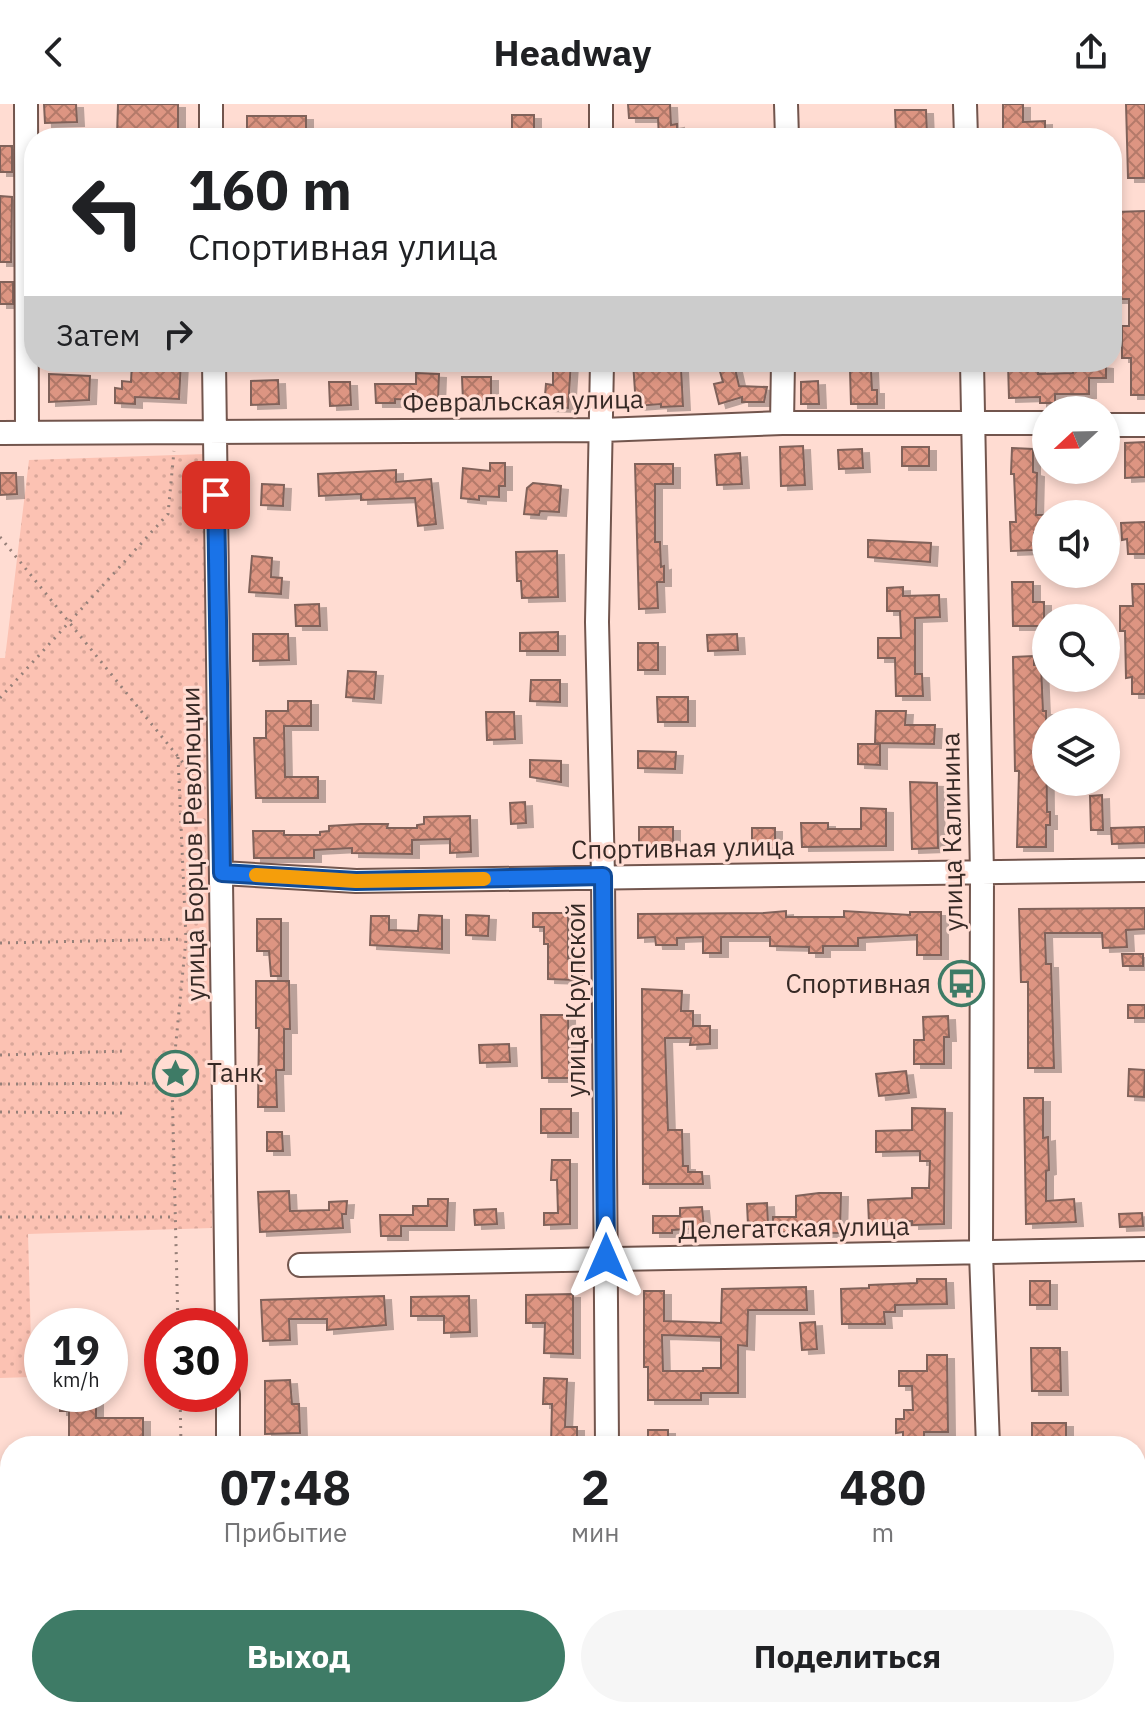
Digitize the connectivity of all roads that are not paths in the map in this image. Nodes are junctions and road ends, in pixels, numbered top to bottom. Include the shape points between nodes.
1 (26, 104) edge
2 (211, 104) edge
3 (601, 104) edge
4 (786, 104) edge
5 (965, 104) edge
6 (26, 128) edge
7 (211, 128) edge
8 (601, 128) edge
9 (787, 128) edge
10 (966, 128) edge
11 (27, 372) edge
12 (214, 372) edge
13 (602, 372) edge
14 (783, 372) edge
15 (972, 372) edge
16 (973, 421) junction
17 (782, 423) junction
18 (1032, 423) edge
19 (1120, 425) edge
20 (1145, 425) edge
21 (602, 430) junction
22 (214, 432) junction
23 (0, 433) edge
24 (27, 433) junction
25 (1145, 870) edge
26 (222, 873) junction
27 (982, 874) junction
28 (603, 876) junction
29 (1145, 1249) edge
30 (981, 1253) junction
31 (606, 1258) junction
32 (300, 1265) dead end
33 (227, 1308) edge
34 (228, 1412) edge
35 (228, 1436) edge
36 (607, 1436) edge
37 (988, 1436) edge

1 - 6 street
2 - 7 street
3 - 8 street
4 - 9 street
5 - 10 street
11 - 24 street
12 - 22 street, улица Борцов Революции
13 - 21 street, улица Крупской
14 - 17 street
15 - 16 street, улица Калинина
16 - 17 street, Февральская улица
16 - 18 street, Февральская улица
16 - 27 street, улица Калинина
17 - 21 street, Февральская улица
19 - 20 street
21 - 22 street, Февральская улица
21 - 28 street, улица Крупской via 597,622
22 - 24 street, Февральская улица
22 - 26 street, улица Борцов Революции
23 - 24 street, Февральская улица
25 - 27 street, Спортивная улица
26 - 28 street, Спортивная улица via 356,881
26 - 33 street, улица Борцов Революции
27 - 28 street, Спортивная улица
27 - 30 street, улица Калинина
28 - 31 street, улица Крупской
29 - 30 street, Делегатская улица
30 - 31 street, Делегатская улица
30 - 37 street, улица Калинина
31 - 32 street, Делегатская улица
31 - 36 street, улица Крупской
34 - 35 street

